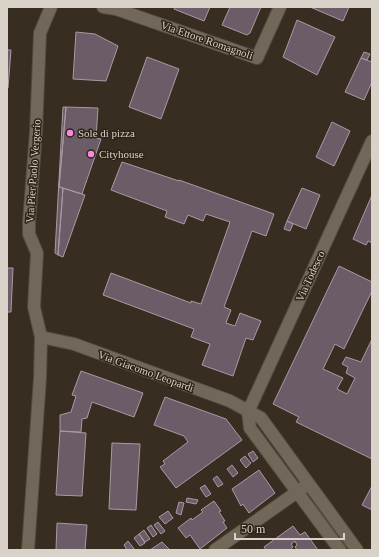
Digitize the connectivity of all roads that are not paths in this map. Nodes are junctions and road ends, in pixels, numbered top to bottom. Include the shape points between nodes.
1 (51, 7) edge
2 (103, 7) edge
3 (280, 7) edge
4 (372, 141) edge
5 (41, 337) junction
6 (248, 412) junction
7 (308, 483) junction
8 (298, 492) junction
9 (28, 550) edge
10 (215, 550) edge
11 (340, 550) edge
12 (357, 550) edge

1 - 5 street, Via Pier Paolo Vergerio via 40,33 29,222 29,234 38,253 34,307
2 - 3 street, Via Ettore Romagnoli via 116,9 257,58
4 - 6 street, Via Todesco
5 - 6 street, Via Giacomo Leopardi via 74,344 230,401
5 - 9 street, Via Pier Paolo Vergerio
6 - 7 street, Via Giacomo Leopardi via 262,418
6 - 8 street via 250,428
7 - 8 street
7 - 12 street, Via Giacomo Leopardi
8 - 10 street
8 - 11 street

